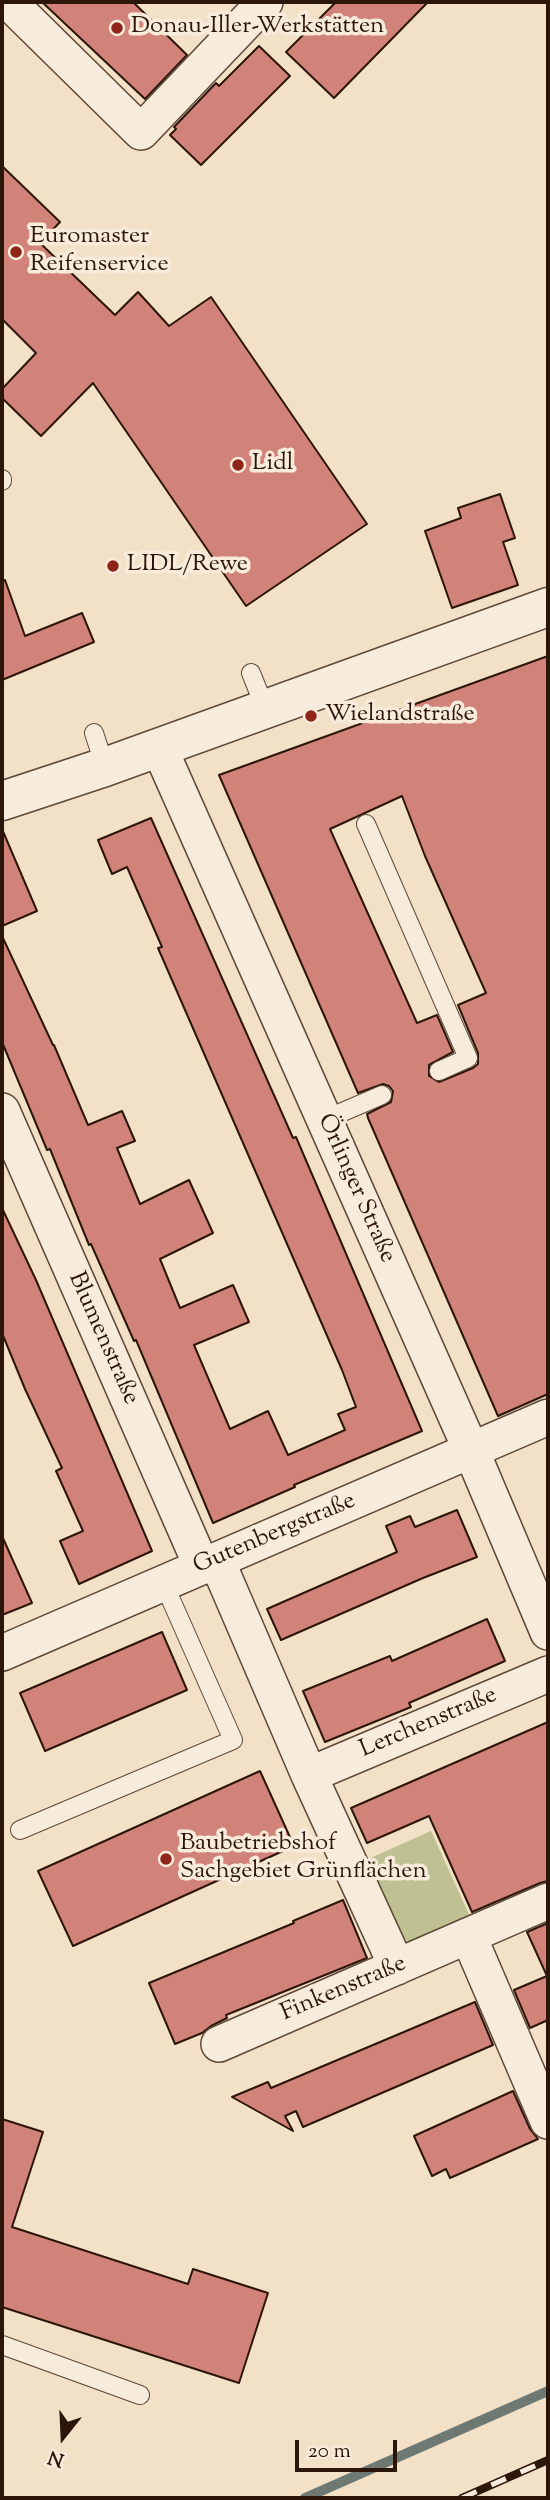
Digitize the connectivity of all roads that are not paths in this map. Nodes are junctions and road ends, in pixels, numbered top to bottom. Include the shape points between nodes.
1 (9, 2) edge
2 (265, 2) edge
3 (548, 607) edge
4 (251, 673) dead end
5 (265, 708) junction
6 (159, 747) junction
7 (2, 801) edge
8 (366, 824) dead end
9 (439, 1071) dead end
10 (382, 1095) dead end
11 (2, 1111) edge
12 (324, 1120) junction
13 (548, 1417) edge
14 (471, 1450) junction
15 (210, 1564) junction
16 (164, 1584) junction
17 (548, 1632) edge
18 (2, 1653) edge
19 (548, 1674) edge
20 (310, 1775) junction
21 (20, 1830) dead end
22 (548, 1901) edge
23 (469, 1937) junction
24 (397, 1967) junction
25 (219, 2045) dead end
26 (548, 2121) edge
27 (2, 2345) edge
28 (140, 2395) dead end

1 - 2 street via 141,132
3 - 5 street
4 - 5 lane
5 - 6 street
6 - 7 street via 99,750
6 - 12 street, Örlinger Straße
8 - 9 lane via 467,1058
10 - 12 lane
11 - 15 street, Blumenstraße
12 - 14 street, Örlinger Straße
13 - 14 street, Gutenbergstraße
14 - 15 street, Gutenbergstraße
14 - 17 street, Örlinger Straße
15 - 16 street, Gutenbergstraße
15 - 20 street, Blumenstraße
16 - 18 street, Gutenbergstraße
16 - 21 lane via 233,1740
19 - 20 street, Lerchenstraße
20 - 24 street, Blumenstraße
22 - 23 street, Finkenstraße
23 - 24 street, Finkenstraße
23 - 26 street
24 - 25 street, Finkenstraße
27 - 28 lane

